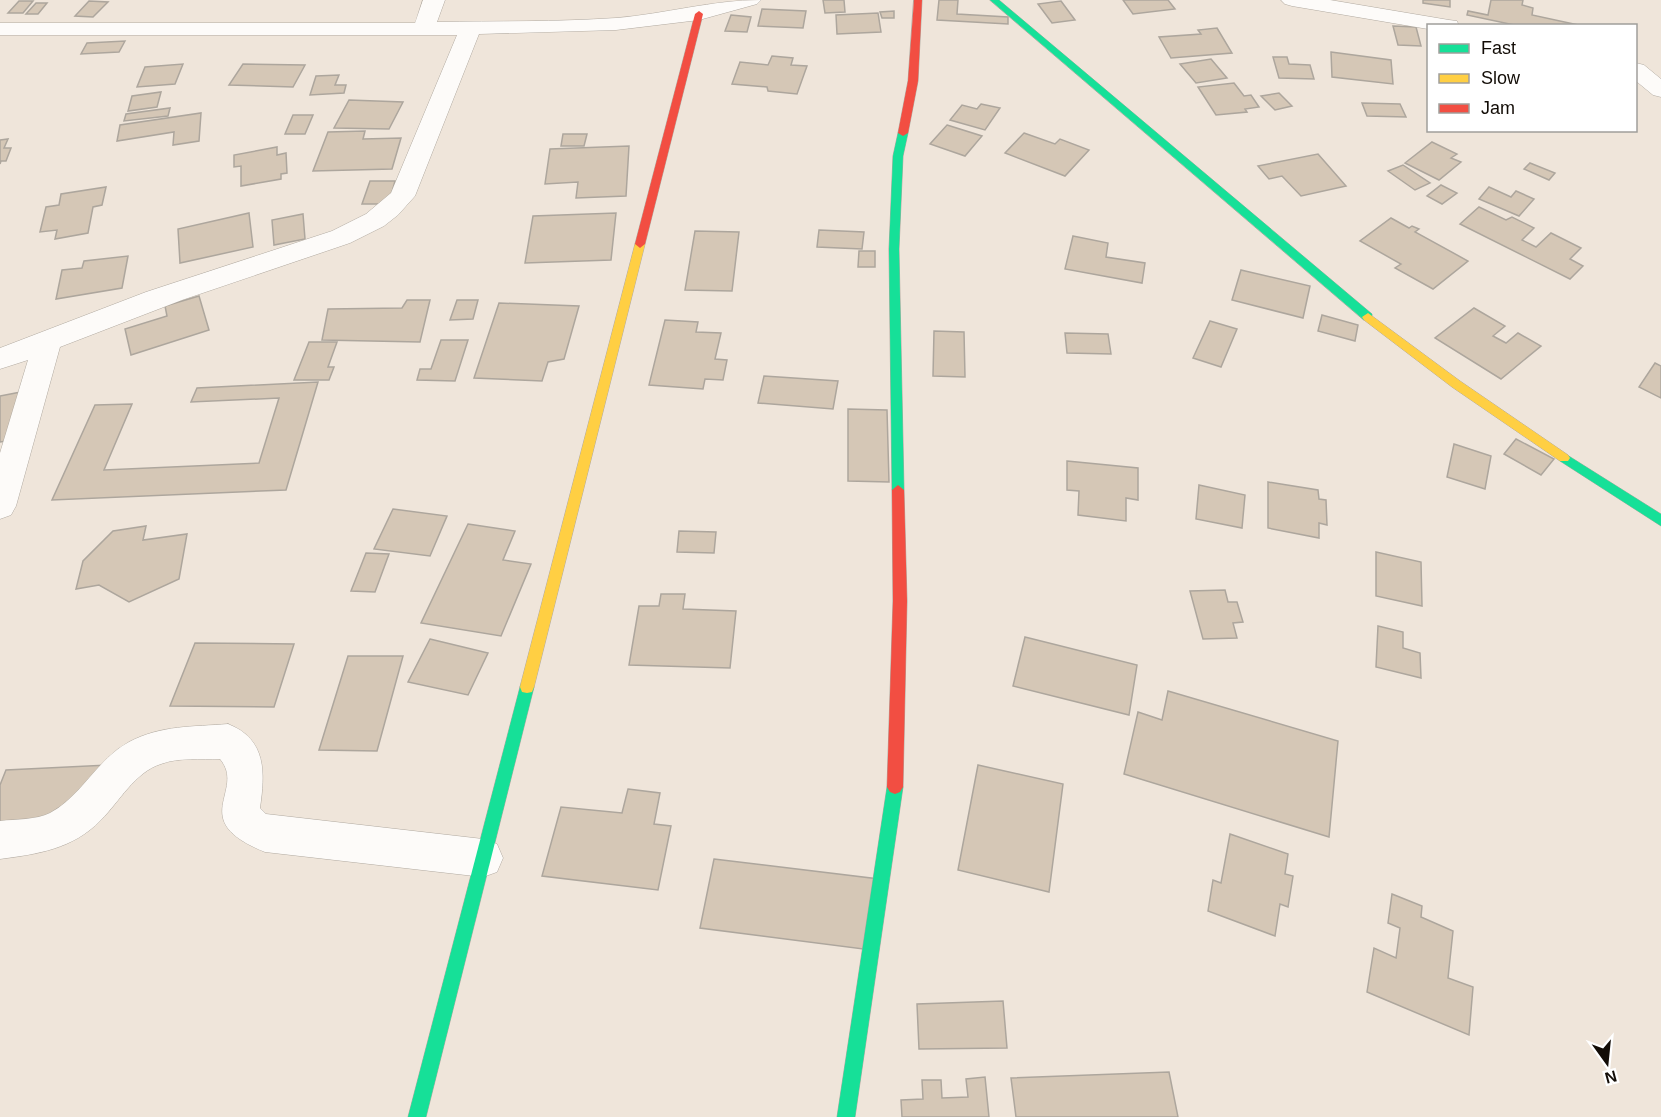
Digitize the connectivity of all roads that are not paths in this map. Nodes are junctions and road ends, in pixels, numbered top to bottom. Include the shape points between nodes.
1 (434, 0) edge
2 (750, 0) edge
3 (918, 0) edge
4 (994, 0) edge
5 (1292, 0) edge
6 (699, 14) junction
7 (1437, 24) edge
8 (471, 28) junction
9 (0, 29) edge
10 (424, 29) junction
11 (1637, 72) edge
12 (1661, 90) edge
13 (47, 344) junction
14 (0, 359) edge
15 (0, 506) edge
16 (1661, 521) edge
17 (0, 840) edge
18 (483, 858) junction
19 (417, 1117) edge
20 (846, 1117) edge

1 - 10 street
2 - 6 street
3 - 20 street via 914,81 897,156 900,601 895,796
4 - 16 street via 1236,210 1419,356
5 - 7 street
6 - 8 street via 616,24
6 - 18 street
8 - 10 street
8 - 13 street via 402,196 393,207 371,222 332,239 138,306
9 - 10 street
11 - 12 street
13 - 14 street
13 - 15 street
17 - 18 street via 61,828 83,812 121,767 157,747 228,741 239,752 246,770 239,814 253,828 265,833
18 - 19 street

